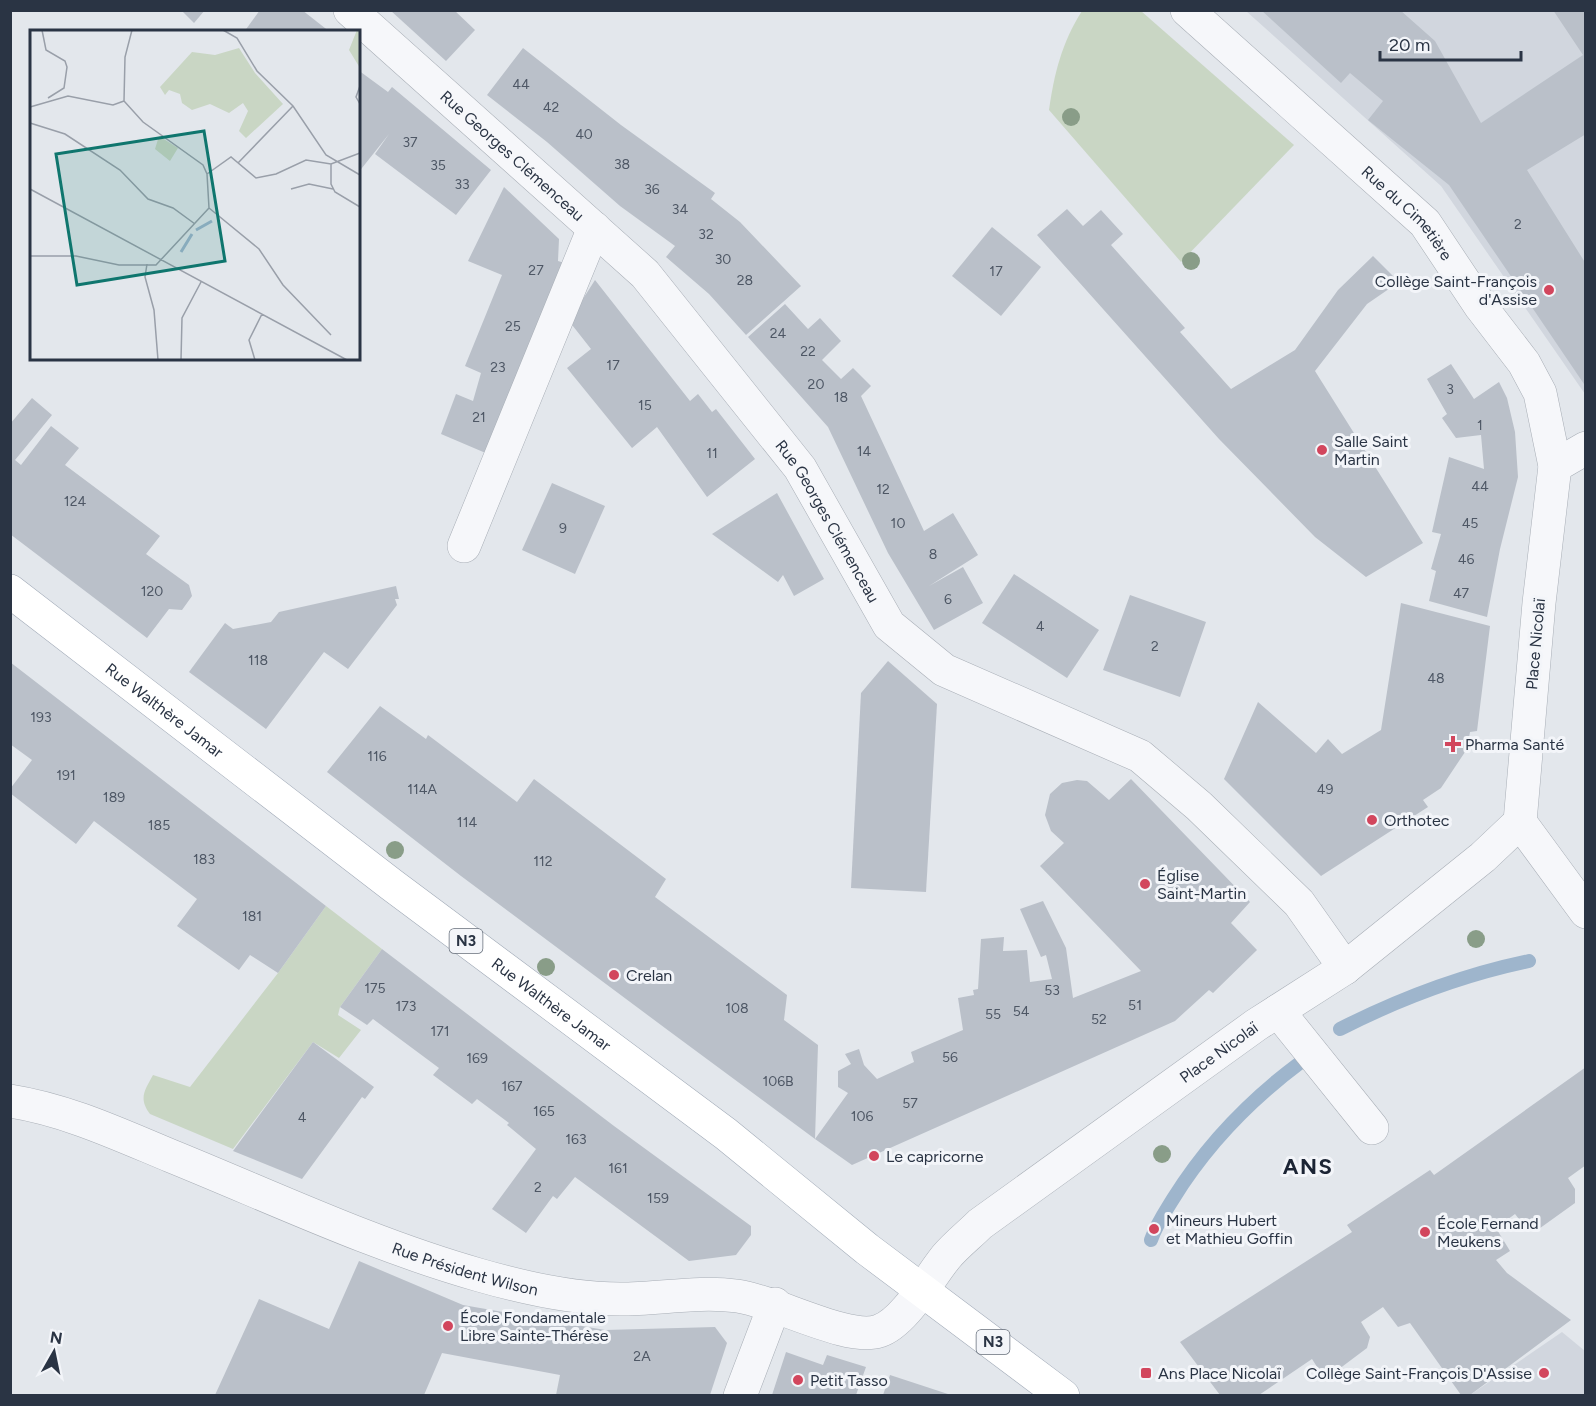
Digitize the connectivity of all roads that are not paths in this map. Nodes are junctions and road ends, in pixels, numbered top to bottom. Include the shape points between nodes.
1 (350, 10) edge
2 (1187, 10) edge
3 (594, 228) junction
4 (1586, 448) edge
5 (1555, 466) junction
6 (464, 546) dead end
7 (10, 591) edge
8 (1520, 822) junction
9 (1586, 912) edge
10 (1345, 968) junction
11 (1278, 1011) junction
12 (10, 1101) edge
13 (1372, 1128) dead end
14 (922, 1289) junction
15 (775, 1304) junction
16 (740, 1395) edge
17 (1064, 1395) edge

1 - 3 street, Rue Georges Clémenceau
2 - 5 street, Rue du Cimetière via 1425,224 1524,363 1540,393
3 - 6 street
3 - 10 street, Rue Georges Clémenceau via 645,274 800,468 889,625 944,670 1140,756 1199,806 1299,903
4 - 5 street
5 - 8 street, Place Nicolaï
7 - 14 main road, Rue Walthère Jamar / N3 via 392,885 726,1134
8 - 9 street
8 - 10 street, Place Nicolaï via 1483,857
10 - 11 street, Place Nicolaï
11 - 13 street
11 - 14 street, Place Nicolaï via 980,1224 948,1255
12 - 15 street, Rue Président Wilson via 73,1116 381,1241 478,1275 586,1297 707,1294
14 - 15 street, Rue Président Wilson via 897,1320 882,1331 867,1335 848,1332
14 - 17 main road, Rue Walthère Jamar / N3
15 - 16 street

